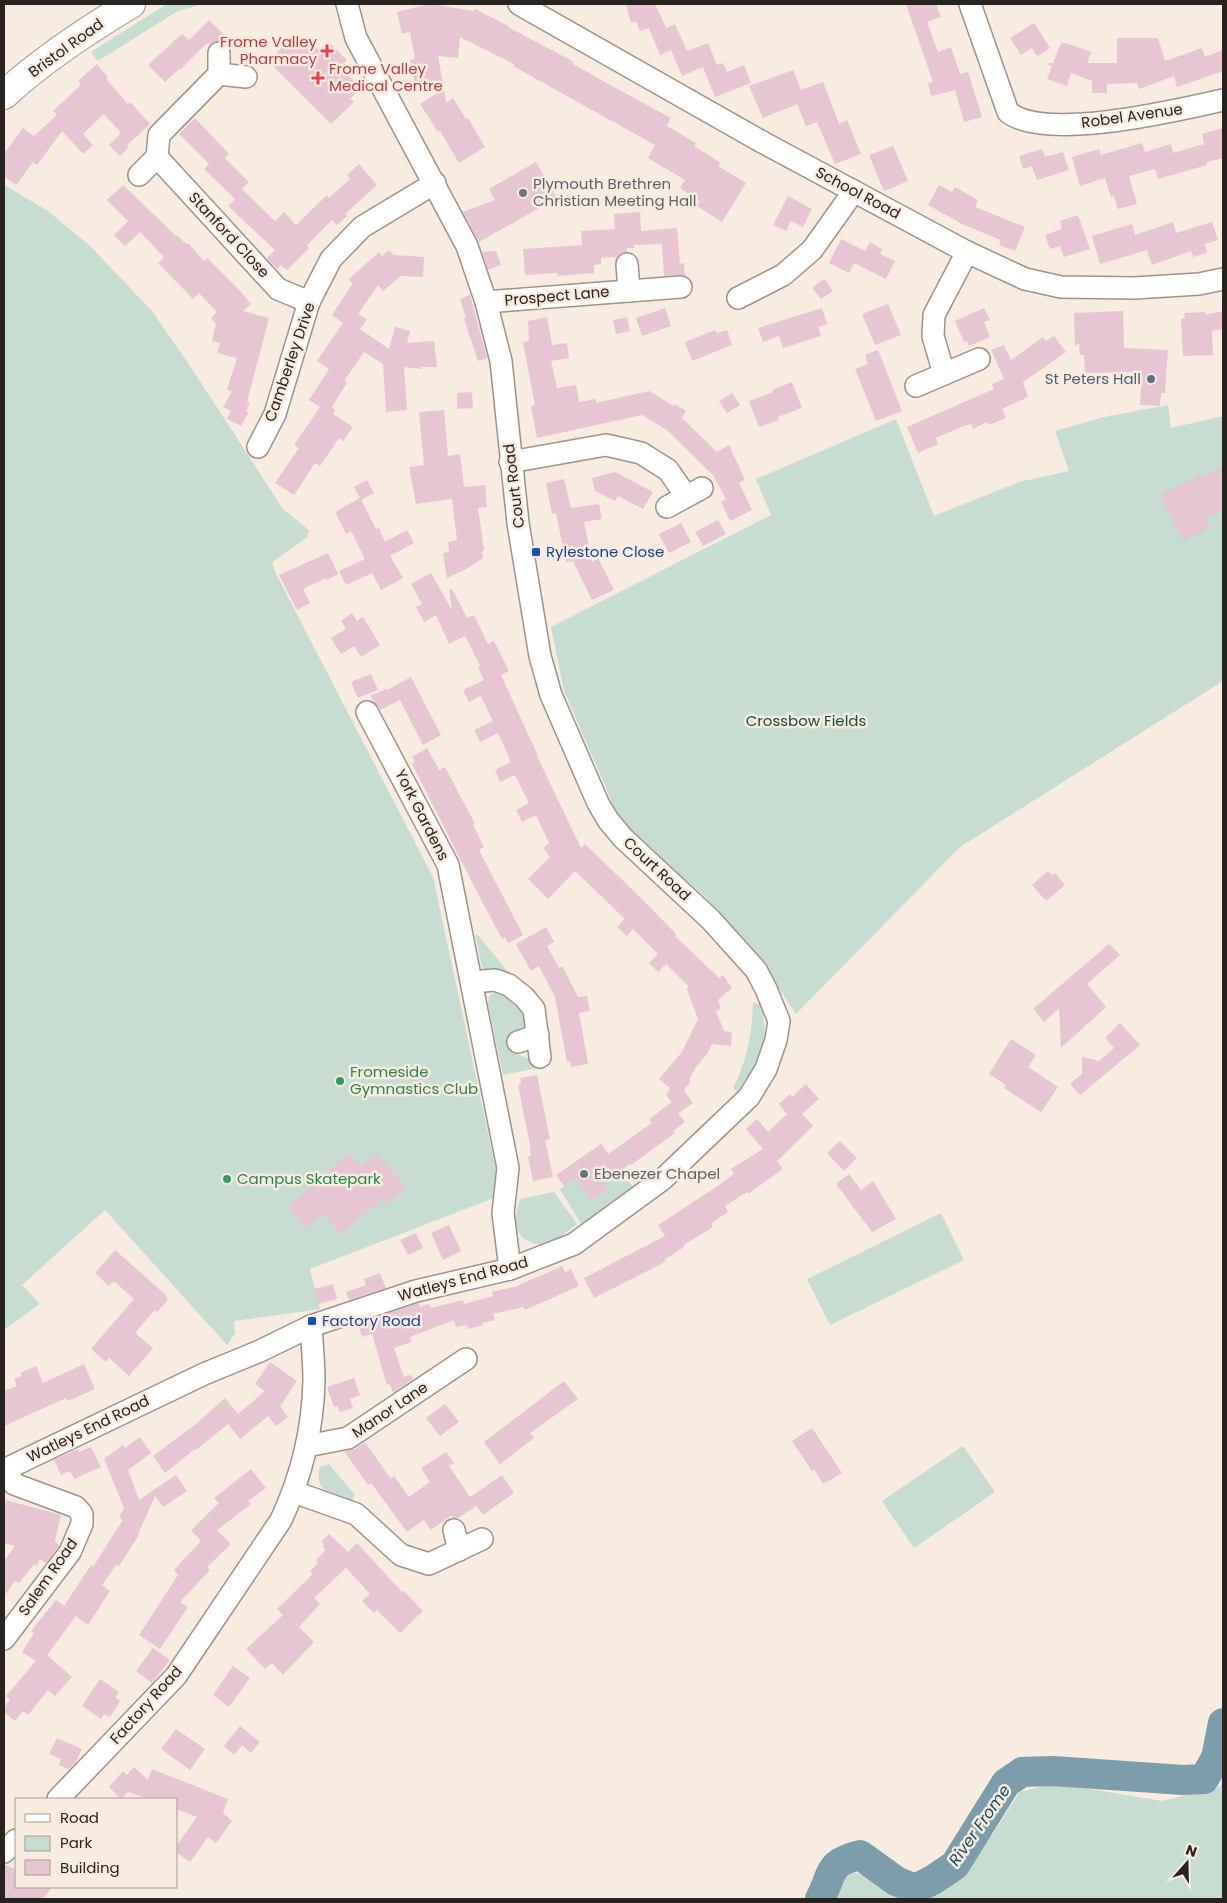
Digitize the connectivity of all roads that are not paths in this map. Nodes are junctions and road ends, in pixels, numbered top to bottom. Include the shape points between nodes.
1 (130, 4) edge
2 (347, 4) edge
3 (519, 4) edge
4 (970, 4) edge
5 (246, 77) dead end
6 (4, 95) edge
7 (1223, 100) edge
8 (157, 157) junction
9 (139, 175) dead end
10 (435, 183) junction
11 (854, 191) junction
12 (967, 252) junction
13 (627, 264) dead end
14 (1223, 279) edge
15 (681, 287) dead end
16 (629, 291) junction
17 (738, 298) dead end
18 (309, 302) junction
19 (486, 302) junction
20 (979, 359) dead end
21 (944, 374) junction
22 (916, 386) dead end
23 (258, 447) dead end
24 (510, 462) junction
25 (667, 507) dead end
26 (368, 712) dead end
27 (472, 982) junction
28 (538, 1035) junction
29 (776, 1040) joint
30 (518, 1042) dead end
31 (540, 1057) dead end
32 (510, 1269) junction
33 (311, 1326) junction
34 (466, 1359) dead end
35 (307, 1446) junction
36 (5, 1469) edge
37 (294, 1492) junction
38 (482, 1539) dead end
39 (4, 1639) edge
40 (59, 1798) edge
41 (15, 1841) edge
42 (4, 1852) edge

1 - 6 main road, Bristol Road via 85,31
2 - 10 street, Court Road via 356,38
3 - 11 street, School Road
4 - 7 street, Robel Avenue via 1008,112 1016,119 1029,123 1088,125
5 - 8 street via 219,63 159,135
8 - 9 street
8 - 18 street, Stanford Close via 278,288
10 - 18 street, Camberley Drive via 362,227 331,259
10 - 19 street, Court Road via 467,246
11 - 12 street, School Road
11 - 17 street via 812,250 783,275
12 - 14 street, School Road via 1025,279 1061,287 1134,288 1199,284
12 - 21 street via 934,315 933,336
13 - 16 street, Prospect Lane
15 - 16 street, Prospect Lane
16 - 19 street, Prospect Lane
18 - 23 street, Camberley Drive via 275,414
19 - 24 street, Court Road via 501,361
20 - 21 street
21 - 22 street
24 - 25 street via 606,445 641,453 694,492
24 - 29 street, Court Road via 540,656 551,695 598,803 623,838 711,920 756,970 779,1021
26 - 27 street, York Gardens via 448,865
27 - 28 street via 495,980 509,985 534,1009
27 - 32 street, York Gardens via 508,1168 503,1213
28 - 30 street
28 - 31 street
29 - 32 street, Watleys End Road via 766,1069 749,1097 663,1179 574,1244
32 - 33 street, Watleys End Road via 416,1291
33 - 35 street, Factory Road via 314,1380
33 - 36 street, Watleys End Road
34 - 35 street, Manor Lane via 348,1438
35 - 37 street, Factory Road
36 - 39 street, Salem Road via 14,1484 76,1507 82,1514 82,1524 70,1552
37 - 38 street via 356,1514 401,1555 429,1564 456,1540
37 - 40 street, Factory Road via 281,1520 176,1676
41 - 42 street

